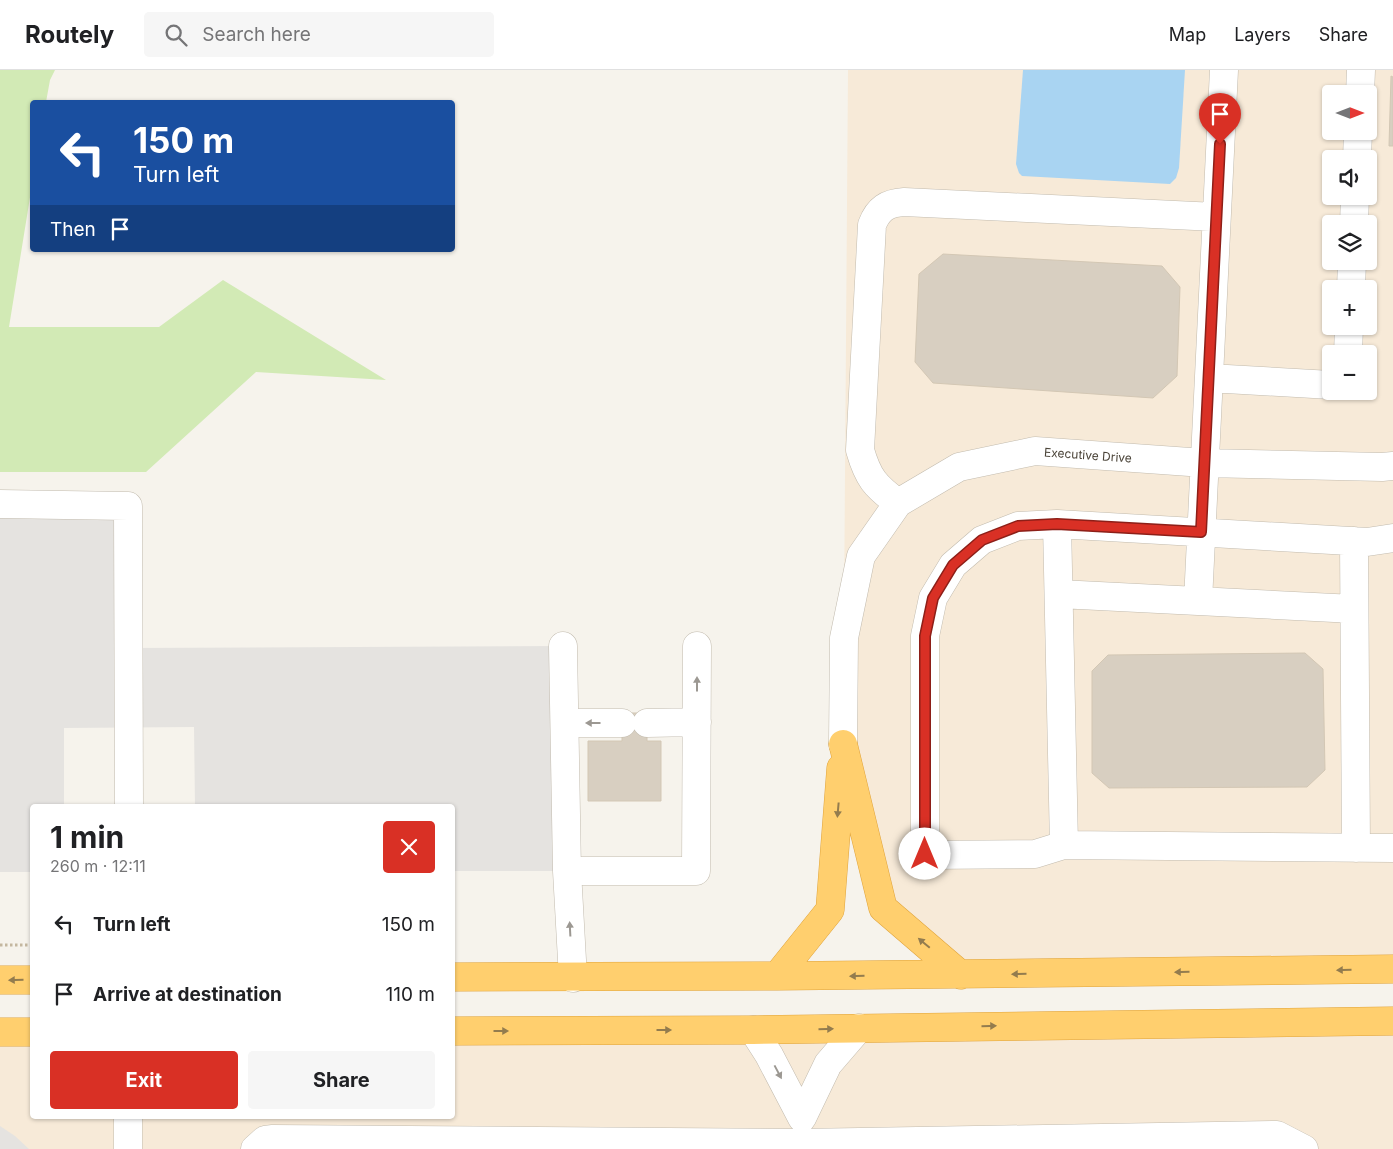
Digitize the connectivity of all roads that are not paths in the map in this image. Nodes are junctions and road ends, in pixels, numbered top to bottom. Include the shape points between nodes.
1 (1224, 70) edge
2 (1361, 70) edge
3 (1360, 85) edge
4 (1216, 217) junction
5 (1209, 378) junction
6 (1322, 384) edge
7 (1204, 463) junction
8 (1393, 466) edge
9 (0, 504) edge
10 (898, 504) junction
11 (1057, 524) junction
12 (1201, 532) junction
13 (1393, 538) edge
14 (1354, 541) junction
15 (1059, 594) junction
16 (1198, 601) junction
17 (1354, 609) junction
18 (563, 646) dead end
19 (697, 646) dead end
20 (697, 722) junction
21 (565, 724) junction
22 (843, 744) junction
23 (129, 804) edge
24 (1064, 845) junction
25 (1356, 848) junction
26 (1393, 848) edge
27 (567, 870) junction
28 (1393, 969) edge
29 (961, 974) junction
30 (777, 976) junction
31 (455, 977) edge
32 (573, 978) junction
33 (0, 980) edge
34 (30, 980) edge
35 (1393, 1021) edge
36 (859, 1028) junction
37 (753, 1030) junction
38 (455, 1031) edge
39 (0, 1032) edge
40 (30, 1032) edge
41 (128, 1119) edge
42 (802, 1136) edge
43 (128, 1149) edge
44 (255, 1149) edge
45 (1304, 1149) edge

1 - 4 street
2 - 3 street
4 - 5 street
4 - 10 street via 904,202 887,205 880,210 872,225 860,450 866,472 880,490
5 - 6 street
5 - 7 street
7 - 8 street, Executive Drive
7 - 10 street, Executive Drive via 1035,451 958,467
7 - 12 street
9 - 23 street via 128,506
10 - 22 street, Executive Drive via 861,556 844,638
11 - 12 street
11 - 15 street
11 - 24 street via 1018,526 982,540 953,565 933,598 925,636 925,854 1035,854
12 - 14 street
12 - 16 street
13 - 14 street
14 - 17 street
15 - 16 street
15 - 24 street
16 - 17 street
17 - 25 street
18 - 21 street
20 -> 19 street
20 -> 21 street
20 - 27 street via 696,870
21 - 27 street
29 -> 22 highway via 883,908
22 -> 30 highway via 830,910
24 - 25 street
25 - 26 street
32 -> 27 street
28 -> 29 highway
29 -> 30 highway
30 - 32 highway
31 - 32 highway
34 -> 33 highway
36 -> 35 highway
37 -> 36 highway
36 - 42 street via 828,1064
38 -> 37 highway
37 -> 42 street via 769,1055
39 - 40 highway
41 - 43 street
42 - 44 street via 273,1139 265,1140
42 - 45 street via 1277,1135

